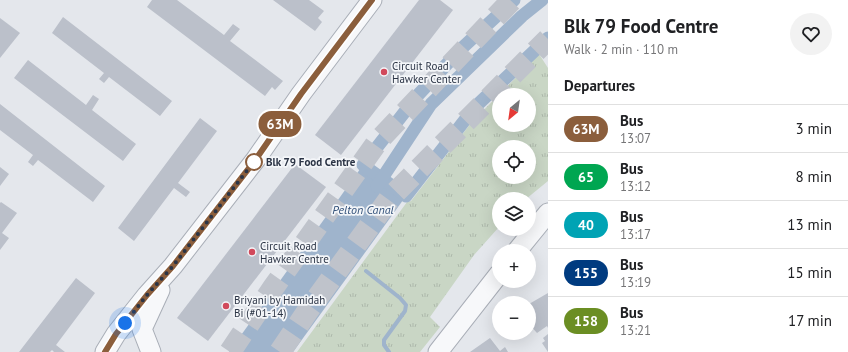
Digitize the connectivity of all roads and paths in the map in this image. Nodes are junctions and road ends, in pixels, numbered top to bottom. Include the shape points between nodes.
1 (372, 0) edge
2 (548, 213) edge
3 (523, 244) edge
4 (173, 266) junction
5 (492, 283) edge
6 (105, 352) edge
7 (151, 352) edge
8 (438, 352) edge

1 - 4 street via 256,159
2 - 3 street
4 - 6 street via 147,295
4 - 7 street via 142,329
5 - 8 street

